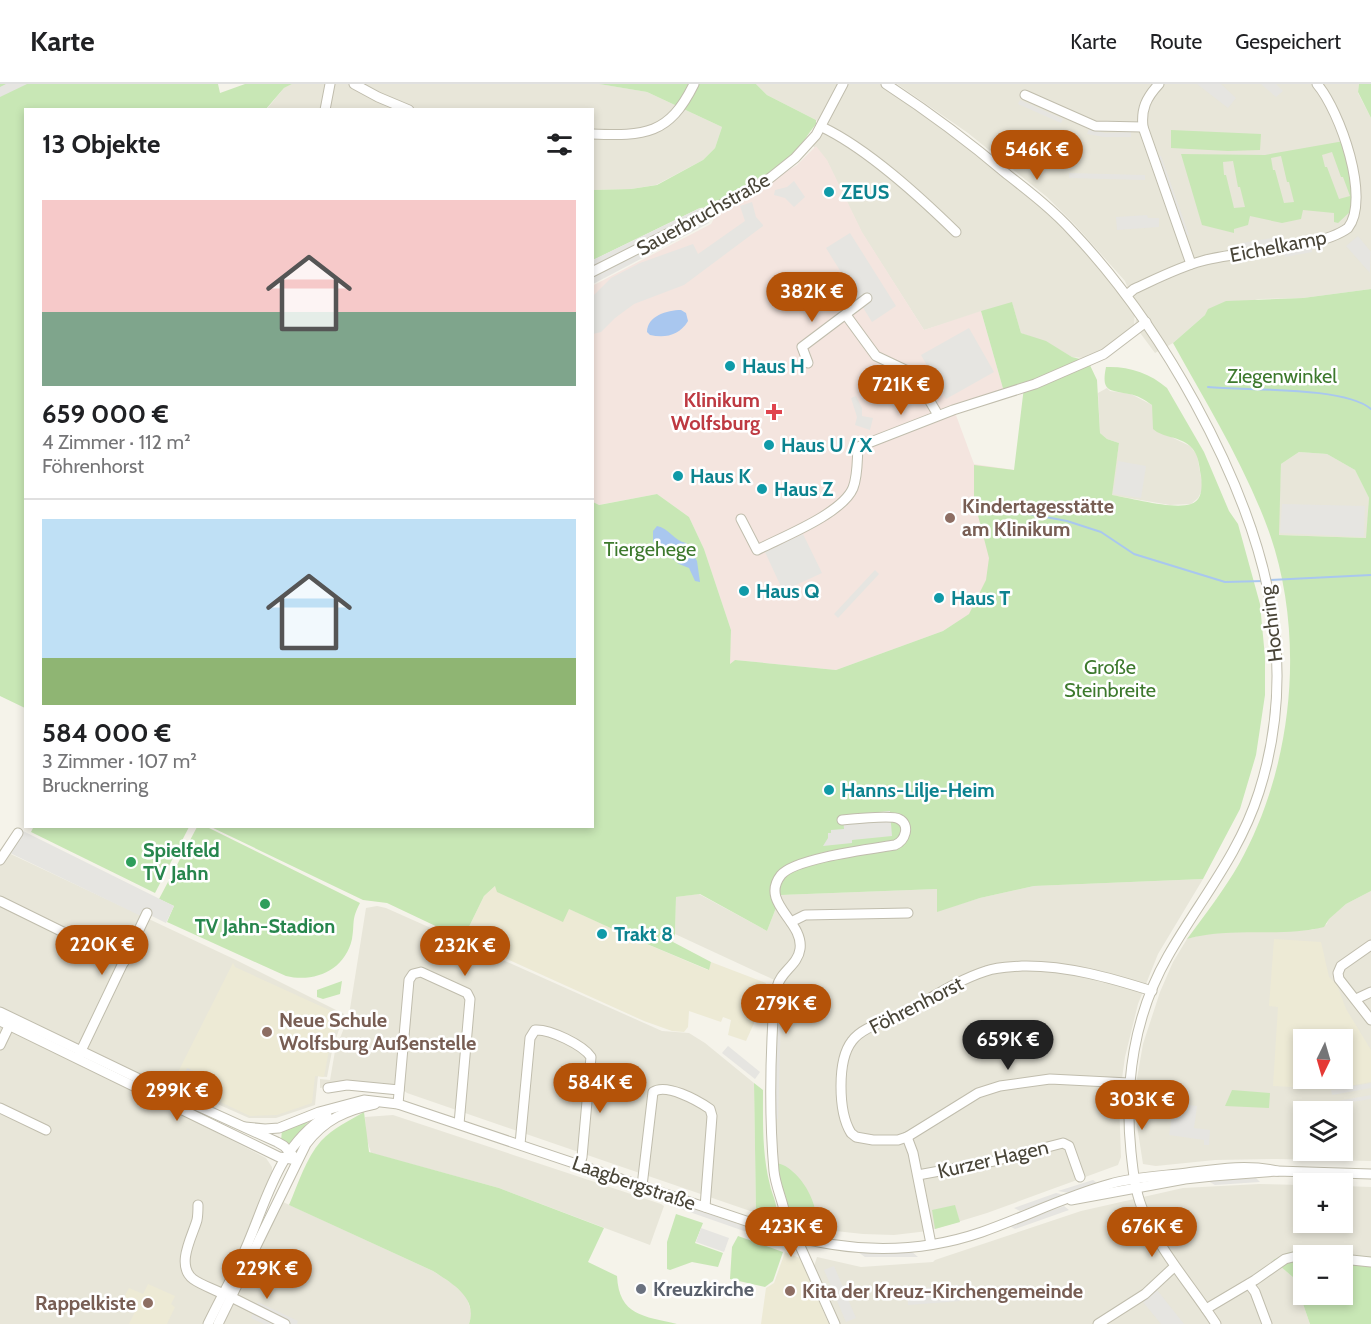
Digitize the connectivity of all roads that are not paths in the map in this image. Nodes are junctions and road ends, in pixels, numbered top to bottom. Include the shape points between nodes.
1 (330, 84) edge
2 (354, 84) edge
3 (694, 84) edge
4 (843, 84) edge
5 (886, 84) edge
6 (1159, 84) edge
7 (1317, 84) edge
8 (1025, 95) dead end
9 (326, 108) edge
10 (404, 108) edge
11 (822, 127) junction
12 (1143, 127) junction
13 (594, 134) edge
14 (956, 232) dead end
15 (1191, 264) junction
16 (594, 271) edge
17 (1126, 295) junction
18 (867, 298) dead end
19 (846, 315) junction
20 (1146, 322) junction
21 (808, 363) dead end
22 (938, 415) junction
23 (741, 519) dead end
24 (842, 820) dead end
25 (18, 833) dead end
26 (0, 860) edge
27 (0, 901) edge
28 (147, 913) dead end
29 (908, 913) dead end
30 (791, 922) junction
31 (1371, 945) edge
32 (124, 962) junction
33 (1152, 991) junction
34 (1371, 992) edge
35 (1356, 999) junction
36 (0, 1011) edge
37 (1371, 1020) edge
38 (7, 1021) edge
39 (0, 1045) edge
40 (79, 1055) junction
41 (1129, 1083) junction
42 (328, 1088) dead end
43 (399, 1090) junction
44 (386, 1102) junction
45 (398, 1104) junction
46 (342, 1106) junction
47 (0, 1108) edge
48 (459, 1124) junction
49 (244, 1126) junction
50 (46, 1130) dead end
51 (907, 1137) junction
52 (520, 1144) junction
53 (286, 1155) junction
54 (297, 1160) junction
55 (580, 1164) junction
56 (1371, 1174) edge
57 (918, 1175) junction
58 (1080, 1177) dead end
59 (1135, 1184) junction
60 (642, 1186) junction
61 (198, 1205) dead end
62 (705, 1207) junction
63 (785, 1234) junction
64 (796, 1237) junction
65 (814, 1242) junction
66 (931, 1244) junction
67 (1293, 1257) edge
68 (1353, 1260) edge
69 (1371, 1262) edge
70 (810, 1266) junction
71 (1174, 1267) junction
72 (1249, 1284) junction
73 (227, 1296) junction
74 (1206, 1309) junction
75 (208, 1324) edge
76 (218, 1324) edge
77 (285, 1324) edge
78 (835, 1324) edge
79 (1098, 1324) edge
80 (1216, 1324) edge
81 (1267, 1324) edge

1 - 9 street
2 - 10 street
3 - 13 street via 683,107 668,122 647,133
4 - 11 street, Sauerbruchstraße
5 - 17 street, Hochring via 963,138 1042,203 1072,231
6 - 12 street via 1148,95
7 - 15 street, Eichelkamp via 1341,118 1357,161 1363,195 1357,218 1343,231 1321,240
8 - 12 street via 1095,126
11 - 14 street via 869,157
11 - 16 street, Sauerbruchstraße via 795,158 770,178
12 - 15 street
15 - 17 street, Eichelkamp
17 - 20 street, Hochring
18 - 19 street
19 - 21 street via 802,347
19 - 22 street via 876,356 914,374
20 - 22 street via 1094,359 1035,384
20 - 33 street, Hochring via 1173,362 1219,447 1250,521 1270,601 1276,683 1274,722 1260,790 1248,822 1224,869 1167,958
22 - 23 street via 858,447 852,490 832,511 757,550
24 - 30 street via 895,818 903,822 906,833 895,845 801,863 786,870 777,882 775,898
25 - 26 street
27 - 32 street
28 - 32 street
29 - 30 street via 805,915
30 - 63 street via 800,948 795,962 777,984 770,1083 775,1184 786,1215
31 - 35 street via 1341,966 1338,973
32 - 40 street
33 - 41 street, Hochring via 1136,1038
33 - 51 street, Föhrenhorst via 1071,970 1002,968 955,984 862,1032 850,1042 844,1065 841,1104 846,1125 851,1133 862,1138 892,1141
34 - 35 street
35 - 37 street
36 - 38 street
38 - 39 street
38 - 40 street
40 - 49 street
40 - 53 street
41 - 51 street, Föhrenhorst via 1050,1078 1000,1086 978,1093
41 - 59 street, Hochring via 1128,1122
42 - 43 street via 347,1085
43 - 45 street
43 - 48 street via 409,980 421,972 467,993 470,999
44 - 45 street, Laagbergstraße
44 - 46 street, Laagbergstraße via 364,1100
44 - 54 street, Laagbergstraße via 332,1118 313,1135
45 - 48 street, Laagbergstraße
46 - 49 street, Laagbergstraße via 279,1128
46 - 53 street, Laagbergstraße via 311,1126
47 - 50 street
48 - 52 street, Laagbergstraße
49 - 53 street via 277,1142
51 - 57 street, Kurzer Hagen
52 - 55 street, Laagbergstraße
52 - 55 street via 530,1038 535,1030 544,1030 586,1050 591,1057
53 - 54 street
53 - 73 street, Laagbergstraße
54 - 73 street, Laagbergstraße
55 - 60 street, Laagbergstraße
56 - 59 street, Laagbergstraße via 1259,1167 1212,1170
57 - 58 street, Kurzer Hagen via 1063,1143 1069,1146
57 - 66 street, Kurzer Hagen
59 - 66 street, Laagbergstraße via 1113,1183 981,1232
59 - 71 street, Hochring via 1150,1224
60 - 62 street, Laagbergstraße
60 - 62 street via 652,1092 667,1088 710,1109
61 - 73 street via 186,1261 187,1274
62 - 63 street, Laagbergstraße
63 - 64 street, Laagbergstraße
64 - 65 street, Laagbergstraße
64 - 70 street
65 - 66 street, Laagbergstraße via 881,1249
65 - 70 street
67 - 72 street
68 - 69 street
70 - 78 street
71 - 74 street, Hochring
71 - 79 street via 1145,1294
72 - 74 street
72 - 81 street
73 - 75 street
73 - 76 street
73 - 77 street
74 - 80 street, Hochring

